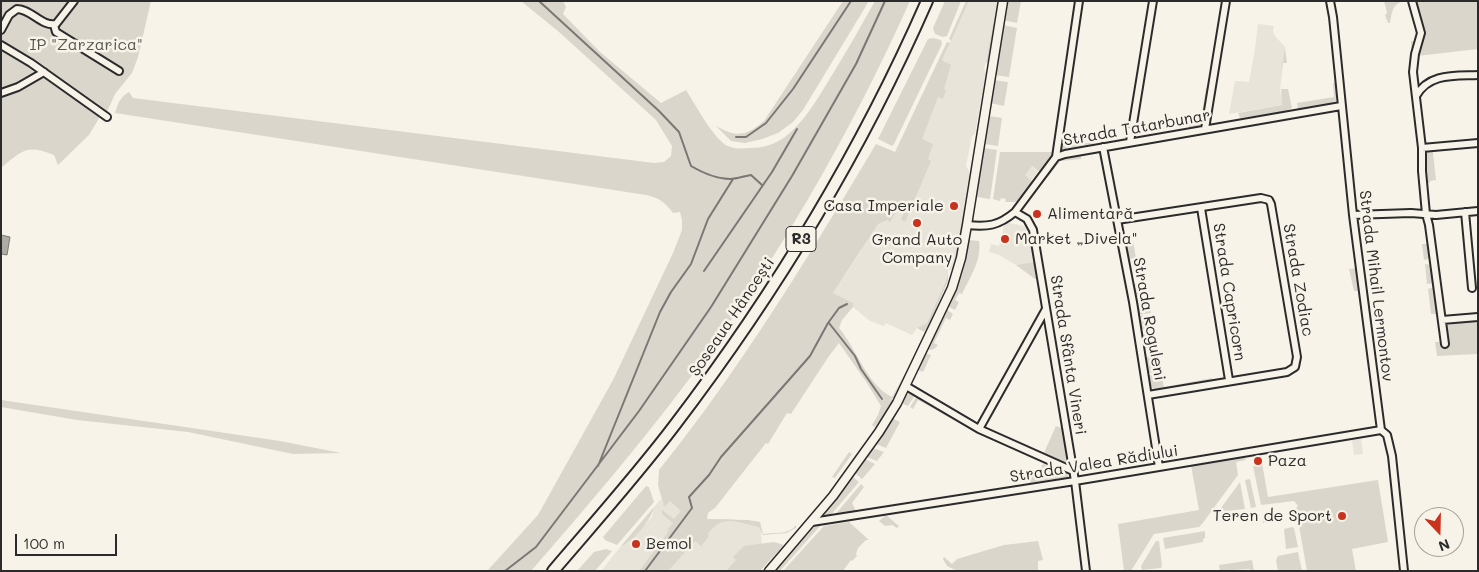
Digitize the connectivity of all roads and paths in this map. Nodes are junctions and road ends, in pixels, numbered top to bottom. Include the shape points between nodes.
1 (74, 1) edge
2 (927, 1) edge
3 (1003, 1) edge
4 (1079, 1) edge
5 (1153, 1) edge
6 (1226, 1) edge
7 (1330, 1) edge
8 (1412, 1) edge
9 (54, 25) junction
10 (1, 30) edge
11 (1, 46) edge
12 (119, 71) dead end
13 (44, 72) junction
14 (1478, 75) edge
15 (1, 93) edge
16 (1416, 96) junction
17 (1341, 106) junction
18 (107, 117) dead end
19 (1205, 129) junction
20 (1130, 142) junction
21 (1478, 142) edge
22 (1103, 148) junction
23 (1422, 148) junction
24 (1056, 157) junction
25 (1201, 208) junction
26 (1478, 211) edge
27 (1015, 212) junction
28 (1465, 212) junction
29 (1426, 214) junction
30 (1353, 215) junction
31 (1117, 220) junction
32 (967, 225) junction
33 (1472, 288) dead end
34 (1046, 309) junction
35 (1478, 317) edge
36 (1442, 320) junction
37 (1445, 344) dead end
38 (1229, 380) junction
39 (906, 386) junction
40 (1148, 395) junction
41 (979, 429) junction
42 (1381, 430) junction
43 (1159, 467) junction
44 (1073, 471) junction
45 (1075, 482) junction
46 (812, 522) junction
47 (553, 571) edge
48 (769, 571) edge
49 (1086, 571) edge
50 (1404, 571) edge

1 - 9 street
2 - 47 highway, Șoseaua Hâncești / R3 via 864,132 774,284 673,427
3 - 32 street
4 - 24 street
5 - 20 street
6 - 19 street
7 - 17 street, Strada Mihail Lermontov
8 - 16 street via 1421,33 1414,66
9 - 10 street via 17,9 9,14
9 - 12 street via 56,32
11 - 13 street
13 - 15 street
13 - 18 street
14 - 16 street via 1436,78 1423,86
16 - 23 street
17 - 19 street, Strada Tatarbunar
17 - 30 street, Strada Mihail Lermontov
19 - 20 street, Strada Tatarbunar
20 - 22 street, Strada Tatarbunar
21 - 23 street
22 - 24 street, Strada Tatarbunar
22 - 31 street, Strada Roguleni
23 - 29 street
24 - 27 street, Strada Tatarbunar
25 - 31 street, Strada Zodiac
25 - 38 street, Strada Capricorn
25 - 38 street, Strada Zodiac via 1261,198 1269,200 1297,357 1292,370
26 - 28 street
27 - 32 street, Strada Tatarbunar via 994,225
27 - 34 street, Strada Sfânta Vineri via 1027,219 1033,230
28 - 29 street
28 - 33 street
29 - 30 street
29 - 36 street
30 - 42 street, Strada Mihail Lermontov
31 - 40 street, Strada Roguleni
32 - 39 street via 952,288
34 - 41 street
34 - 44 street, Strada Sfânta Vineri
35 - 36 street
36 - 37 street
38 - 40 street, Strada Zodiac
39 - 41 street
39 - 46 street via 879,432
40 - 43 street, Strada Roguleni
41 - 44 street, Strada Valea Rădiului
42 - 43 street, Strada Valea Rădiului
42 - 50 street, Strada Mihail Lermontov via 1387,435 1392,456
43 - 45 street, Strada Valea Rădiului
44 - 45 street, Strada Sfânta Vineri
45 - 46 street, Strada Valea Rădiului
45 - 49 street, Strada Sfânta Vineri
46 - 48 street

